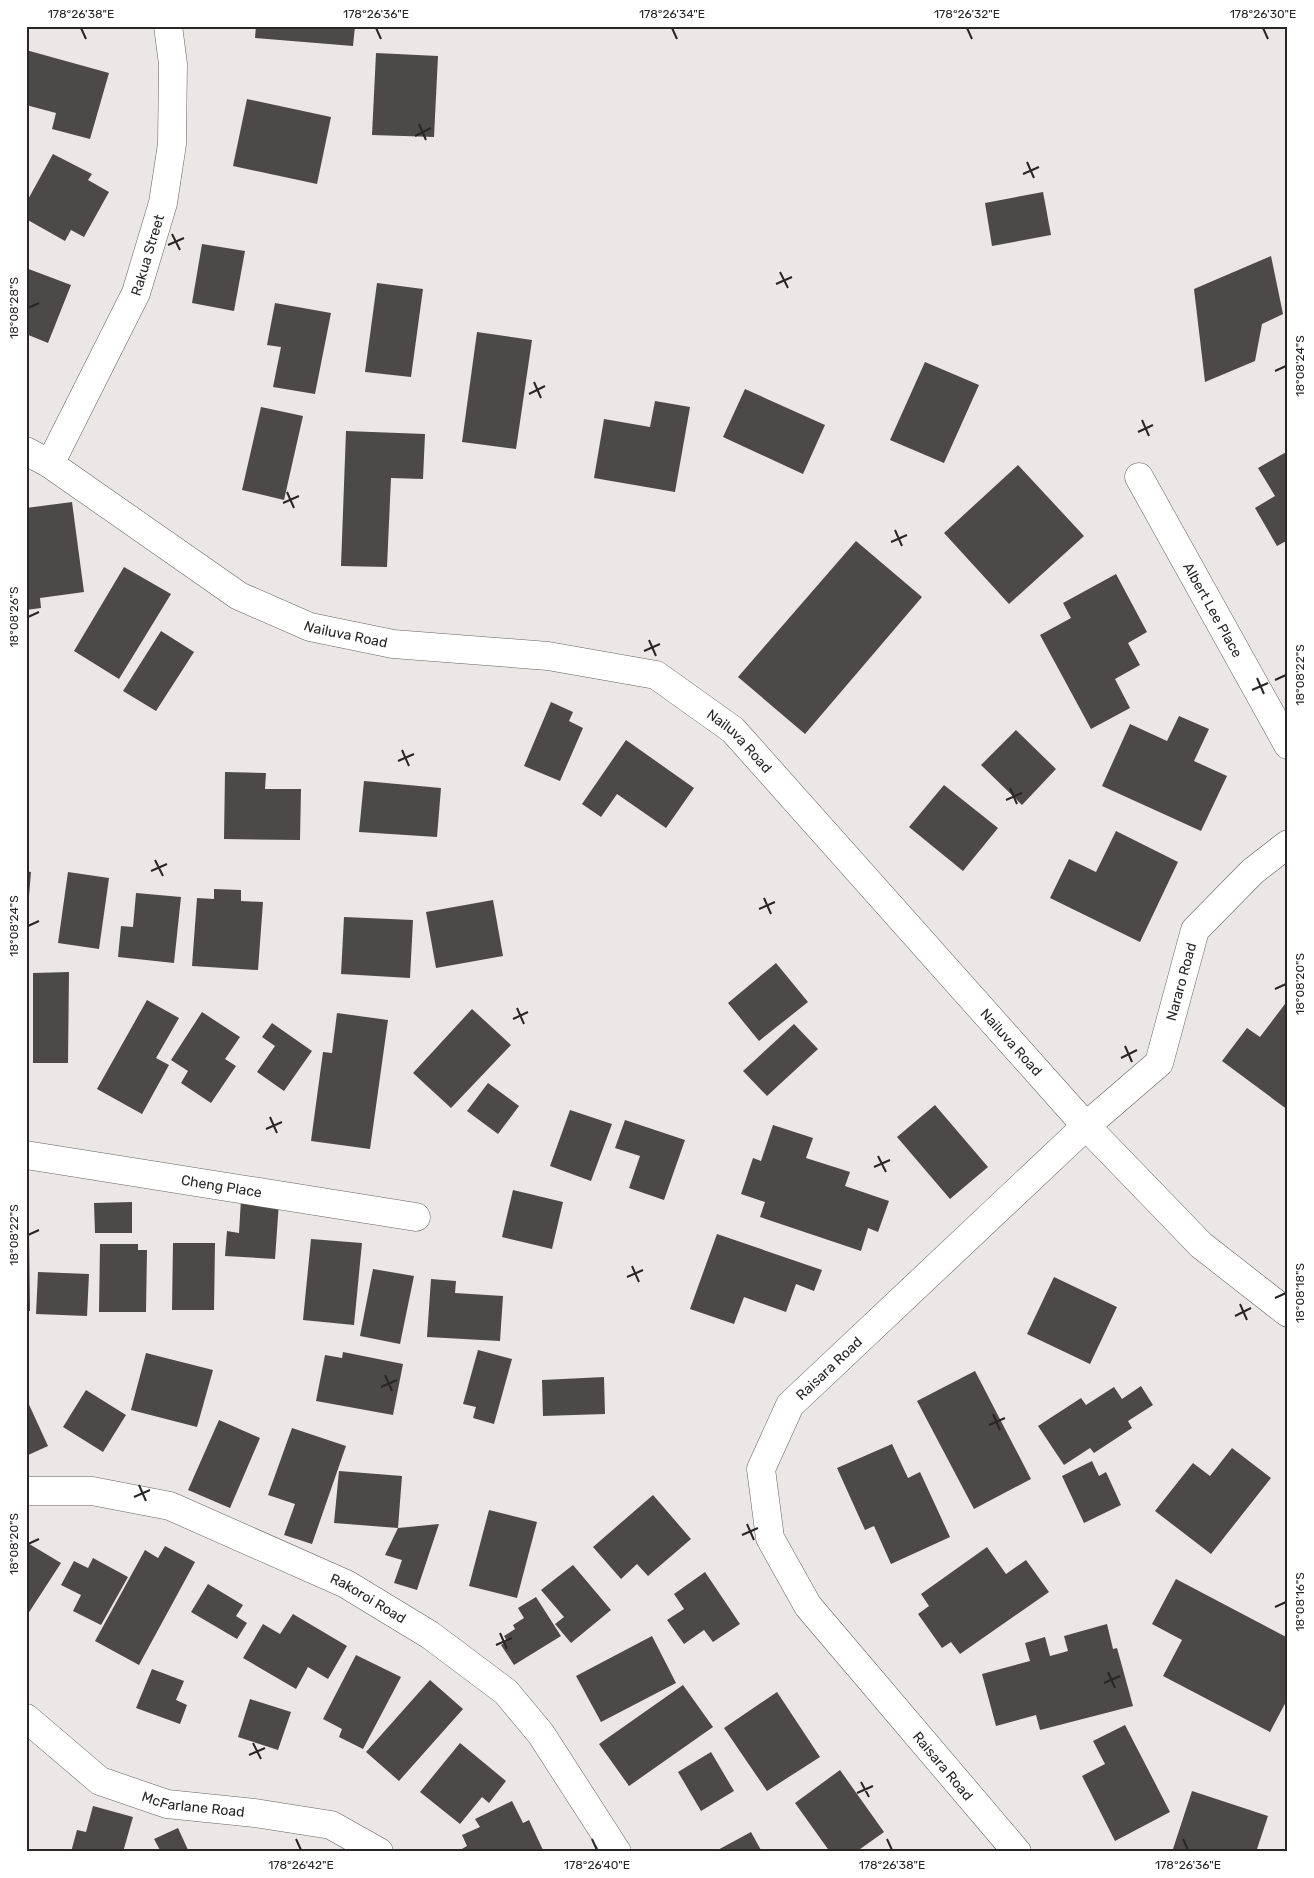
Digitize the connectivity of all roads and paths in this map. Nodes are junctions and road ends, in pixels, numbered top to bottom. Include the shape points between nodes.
1 (168, 26) edge
2 (26, 451) edge
3 (50, 464) junction
4 (1139, 477) dead end
5 (1288, 745) edge
6 (1288, 844) edge
7 (1086, 1126) junction
8 (26, 1155) edge
9 (416, 1217) dead end
10 (1288, 1313) edge
11 (26, 1491) edge
12 (26, 1718) edge
13 (379, 1852) edge
14 (617, 1852) edge
15 (1017, 1852) edge

1 - 3 street, Rakua Street via 173,64 172,144 162,203 136,293
2 - 3 street, Nailuva Road
3 - 7 street, Nailuva Road via 239,596 310,627 393,644 548,656 656,675 733,730
4 - 5 street, Albert Lee Place
6 - 7 street, Nararo Road via 1253,871 1194,930 1159,1063
7 - 10 street, Nailuva Road via 1201,1245
7 - 15 street, Raisara Road via 790,1405 761,1470 770,1538 808,1606
8 - 9 street, Cheng Place
11 - 14 street, Rakoroi Road via 92,1491 170,1506 346,1584 421,1630 506,1692 541,1734
12 - 13 street, McFarlane Road via 100,1781 167,1804 331,1825

